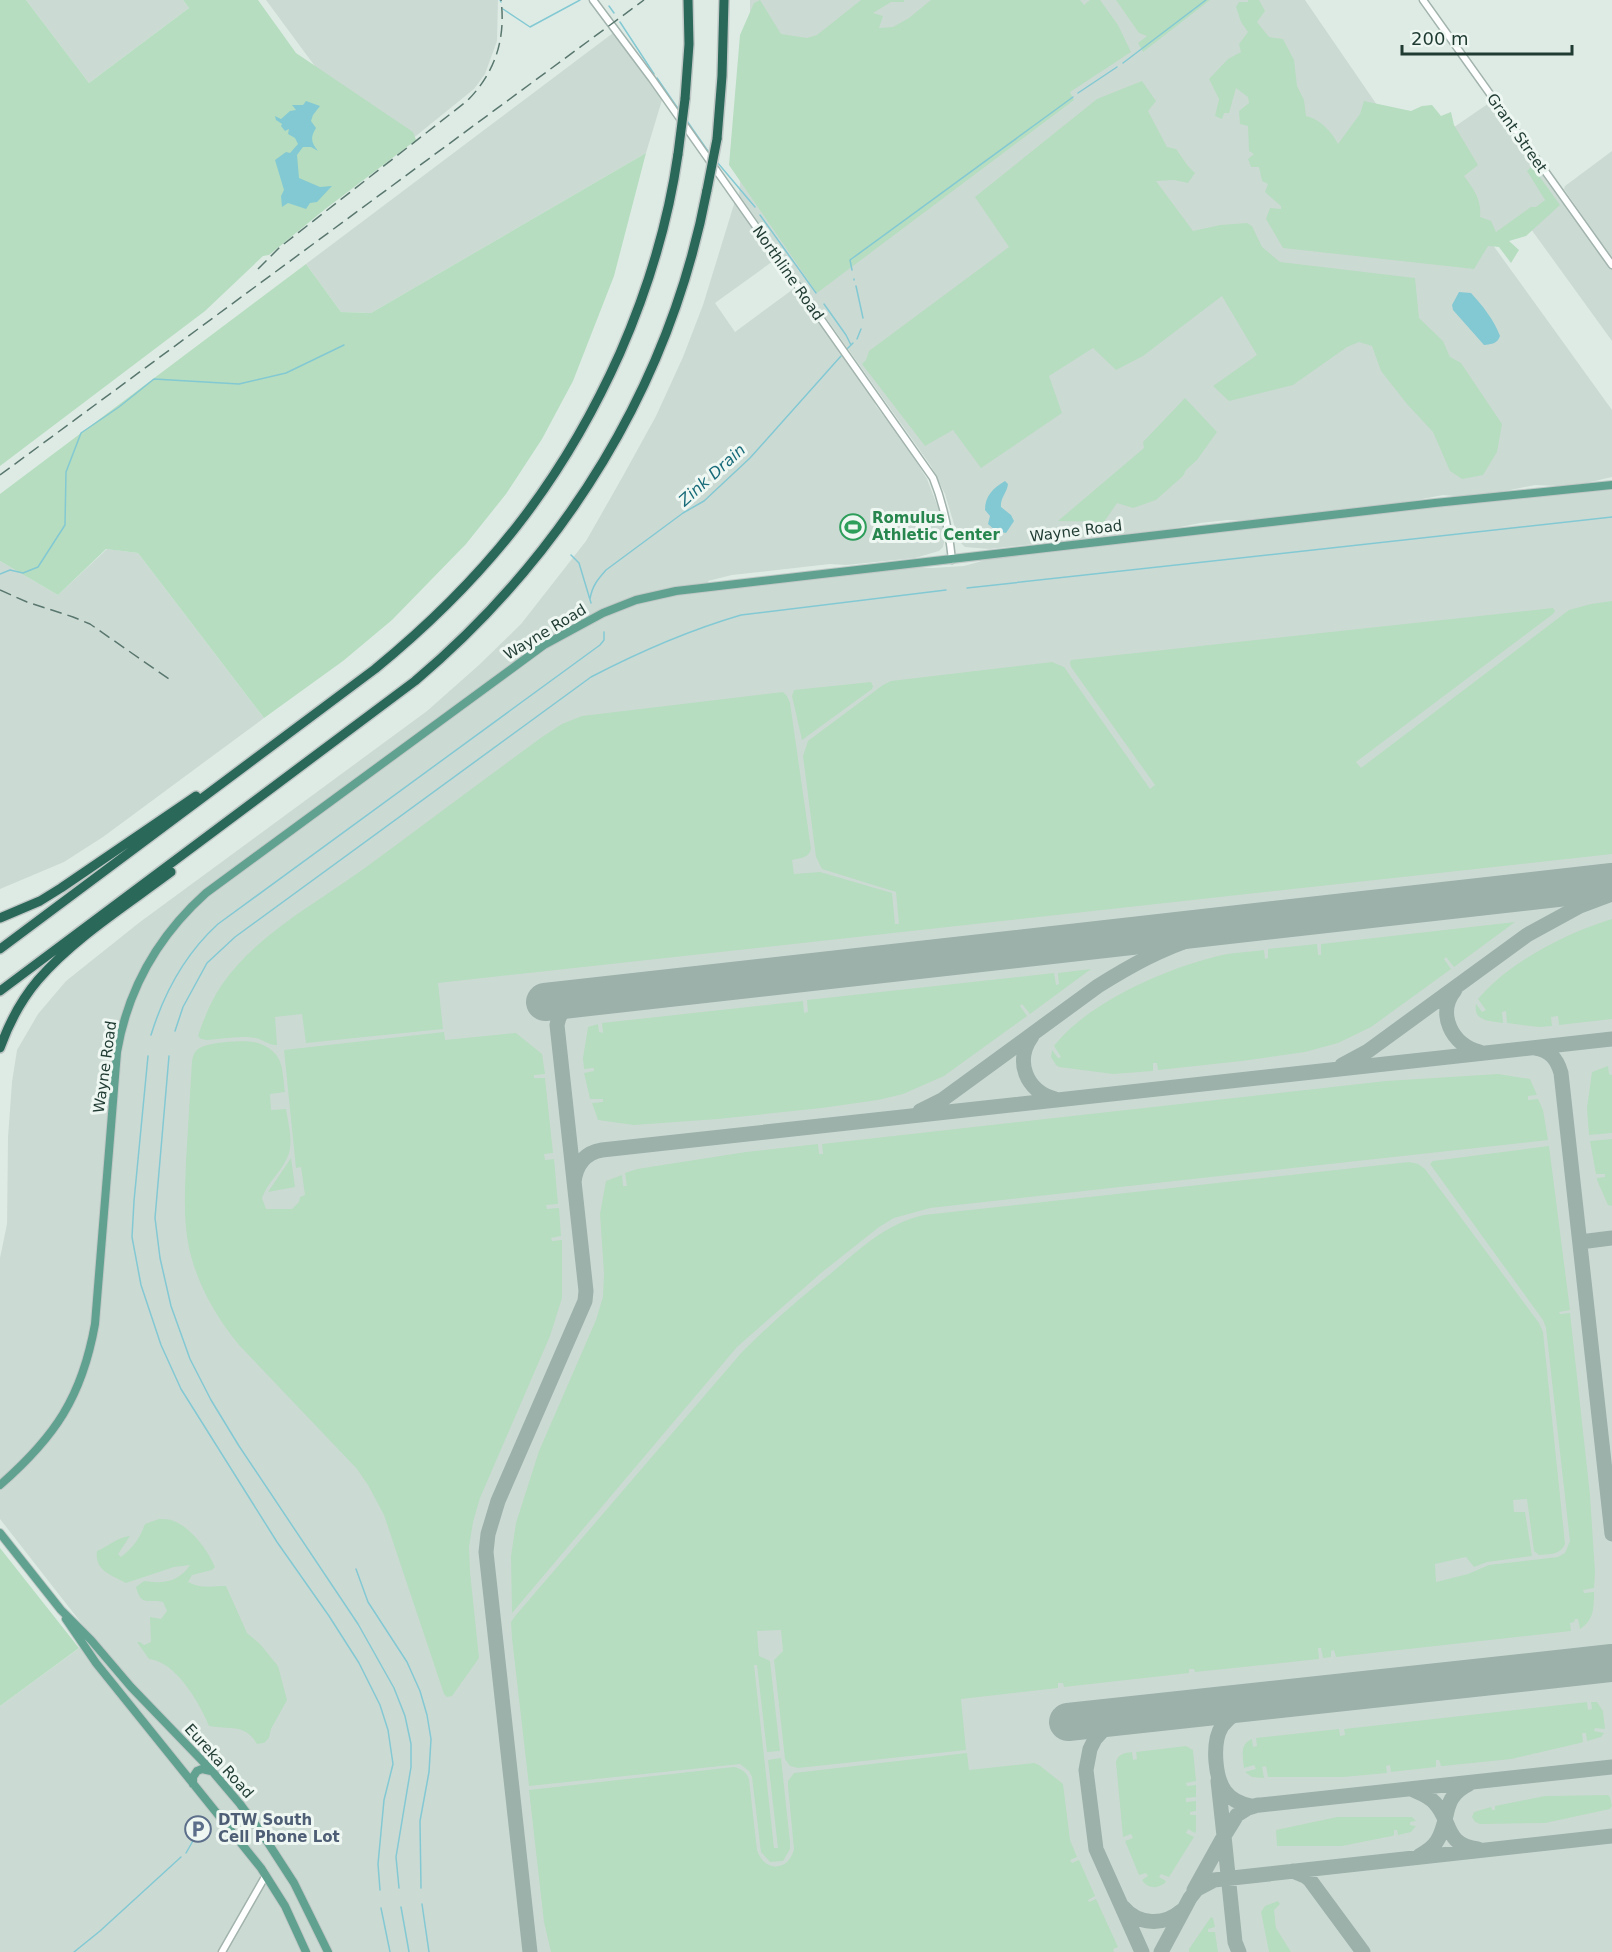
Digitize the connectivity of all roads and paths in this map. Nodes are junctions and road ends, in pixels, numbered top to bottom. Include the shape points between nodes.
1 (593, 0) edge
2 (688, 0) edge
3 (724, 0) edge
4 (1423, 0) edge
5 (1612, 265) edge
6 (1612, 485) edge
7 (952, 560) junction
8 (256, 758) junction
9 (279, 784) junction
10 (0, 918) edge
11 (0, 949) edge
12 (0, 991) edge
13 (0, 1048) edge
14 (0, 1485) edge
15 (0, 1533) edge
16 (61, 1610) junction
17 (213, 1771) junction
18 (194, 1784) junction
19 (266, 1875) junction
20 (222, 1952) edge
21 (306, 1952) edge
22 (328, 1952) edge

1 - 7 street, Northline Road via 933,477 946,515
2 - 8 highway, bridge via 686,99 667,220 642,300 582,430 516,529 423,629
3 - 9 highway, bridge via 717,139 692,257 654,364 613,445 568,517 516,583 451,650
4 - 5 street, Grant Street
6 - 7 main road, Wayne Road
7 - 14 main road, Wayne Road via 676,591 603,613 525,658 216,885 185,912 144,968 119,1041 95,1324 87,1362 58,1424
8 - 10 highway via 61,888
8 - 11 highway
9 - 12 highway
9 - 13 highway via 58,959 20,1004
15 - 16 main road, Eureka Road
16 - 17 main road, Eureka Road
16 - 18 main road, Eureka Road via 81,1642
17 - 18 main road via 199,1770
17 - 22 main road, Eureka Road via 282,1863
18 - 19 main road, Eureka Road
19 - 20 street
19 - 21 main road, Eureka Road

